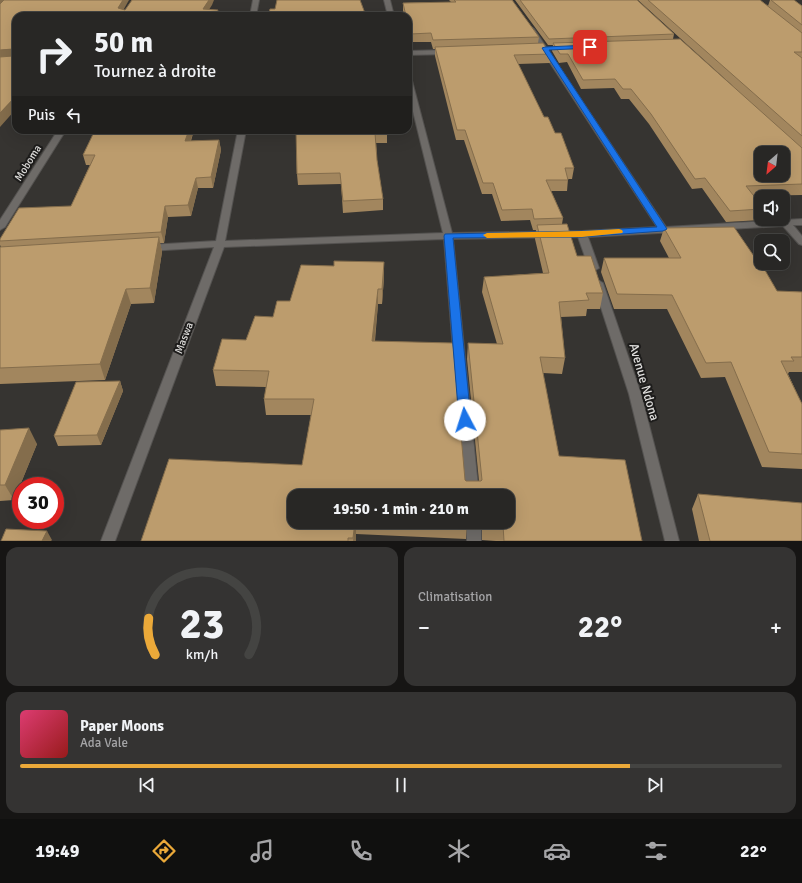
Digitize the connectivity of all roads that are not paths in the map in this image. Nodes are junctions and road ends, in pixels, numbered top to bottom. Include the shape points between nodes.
1 (256, 0) edge
2 (387, 0) edge
3 (254, 12) edge
4 (390, 12) edge
5 (527, 24) edge
6 (454, 52) edge
7 (412, 53) edge
8 (412, 93) edge
9 (59, 134) edge
10 (241, 134) edge
11 (802, 222) edge
12 (790, 223) edge
13 (754, 225) edge
14 (789, 226) edge
15 (0, 227) edge
16 (663, 229) junction
17 (582, 234) junction
18 (448, 236) junction
19 (802, 242) edge
20 (220, 244) junction
21 (141, 248) edge
22 (471, 489) edge
23 (474, 529) edge
24 (108, 541) edge
25 (474, 541) edge
26 (672, 541) edge

1 - 3 street
2 - 4 street
5 - 16 street
6 - 7 street
8 - 18 street
9 - 15 street, Moboma
10 - 20 street, Maswa
11 - 12 street
13 - 16 street
14 - 19 street
16 - 17 street
17 - 18 street
17 - 26 street, Avenue Ndona via 634,394
18 - 20 street
18 - 22 street
20 - 21 street
20 - 24 street, Maswa
23 - 25 street

